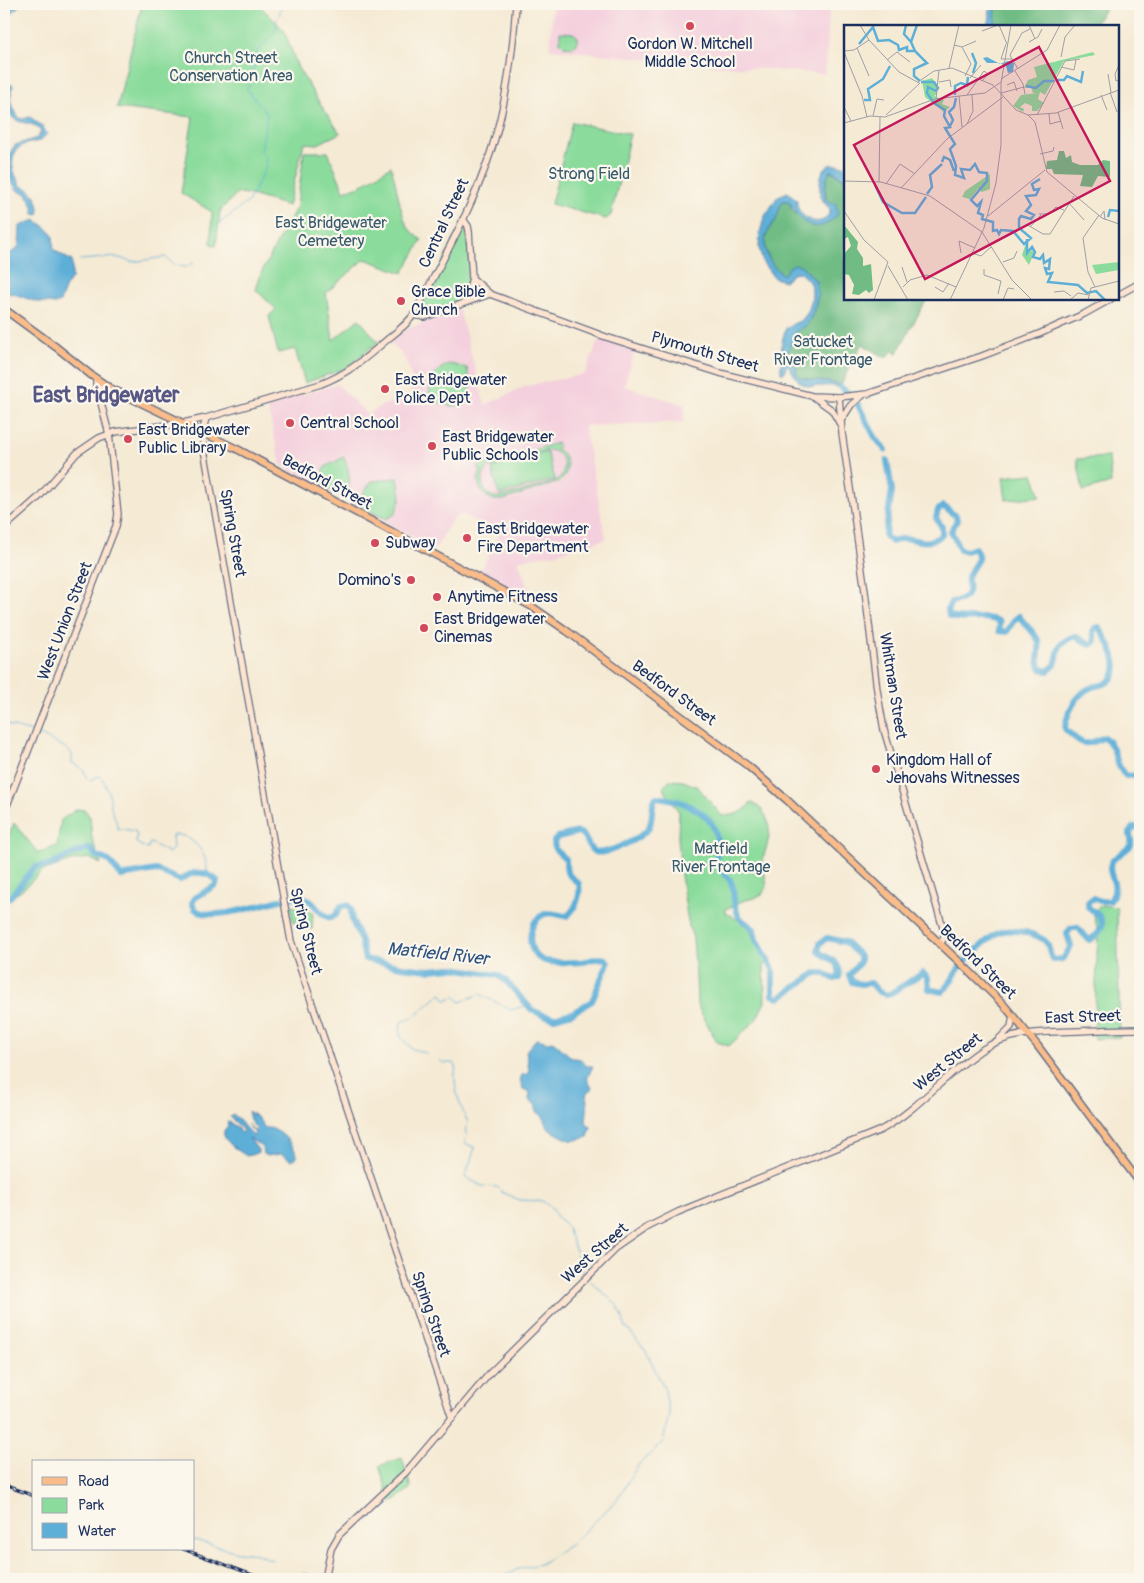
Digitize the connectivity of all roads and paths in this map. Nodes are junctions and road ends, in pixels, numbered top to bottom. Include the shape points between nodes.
1 (516, 4) edge
2 (463, 219) junction
3 (472, 278) junction
4 (1140, 283) edge
5 (490, 294) junction
6 (1119, 294) edge
7 (1109, 300) edge
8 (466, 302) junction
9 (4, 308) edge
10 (414, 315) junction
11 (96, 379) junction
12 (103, 384) junction
13 (812, 396) junction
14 (841, 397) junction
15 (100, 400) junction
16 (854, 400) junction
17 (206, 418) junction
18 (184, 423) junction
19 (841, 426) junction
20 (203, 432) junction
21 (109, 434) junction
22 (4, 528) edge
23 (4, 813) edge
24 (940, 944) junction
25 (1013, 1016) junction
26 (1140, 1029) edge
27 (1028, 1034) junction
28 (991, 1044) junction
29 (1140, 1183) edge
30 (452, 1418) junction
31 (325, 1579) edge

1 - 2 main road, Central Street via 496,134
2 - 3 main road via 470,231
2 - 10 main road, Central Street
3 - 5 main road, Plymouth Street
3 - 8 main road
4 - 6 main road
5 - 8 main road
5 - 13 main road, Plymouth Street via 606,337 717,372
7 - 16 main road, Plymouth Street via 1006,347
8 - 10 main road via 426,317
9 - 11 main road, Bedford Street
10 - 17 main road, Central Street via 357,366 337,378
11 - 12 main road, Bedford Street
11 - 15 main road, West Union Street
12 - 15 main road
12 - 18 main road, Bedford Street
13 - 14 main road, Plymouth Street
13 - 19 main road via 832,410
14 - 16 main road, Plymouth Street
14 - 19 main road, Whitman Street
15 - 21 main road, West Union Street
16 - 19 main road
17 - 18 main road, Central Street
17 - 20 main road, Spring Street
18 - 20 main road, Bedford Street
18 - 21 main road, Central Street
19 - 24 main road, Whitman Street via 883,723 944,931
20 - 24 main road, Bedford Street via 508,593 555,622 754,771
20 - 30 main road, Spring Street via 282,896 296,958
21 - 22 main road, Central Street via 81,450
21 - 23 main road, West Union Street via 118,514 116,526
24 - 25 main road, Bedford Street
25 - 27 main road, Bedford Street
25 - 28 main road via 1008,1032
26 - 27 main road, East Street
27 - 28 main road, West Street
27 - 29 main road, Bedford Street
28 - 30 main road, West Street via 906,1114 881,1130 678,1212 628,1240 594,1269 495,1367
30 - 31 main road, West Street via 406,1472 339,1535 331,1549

